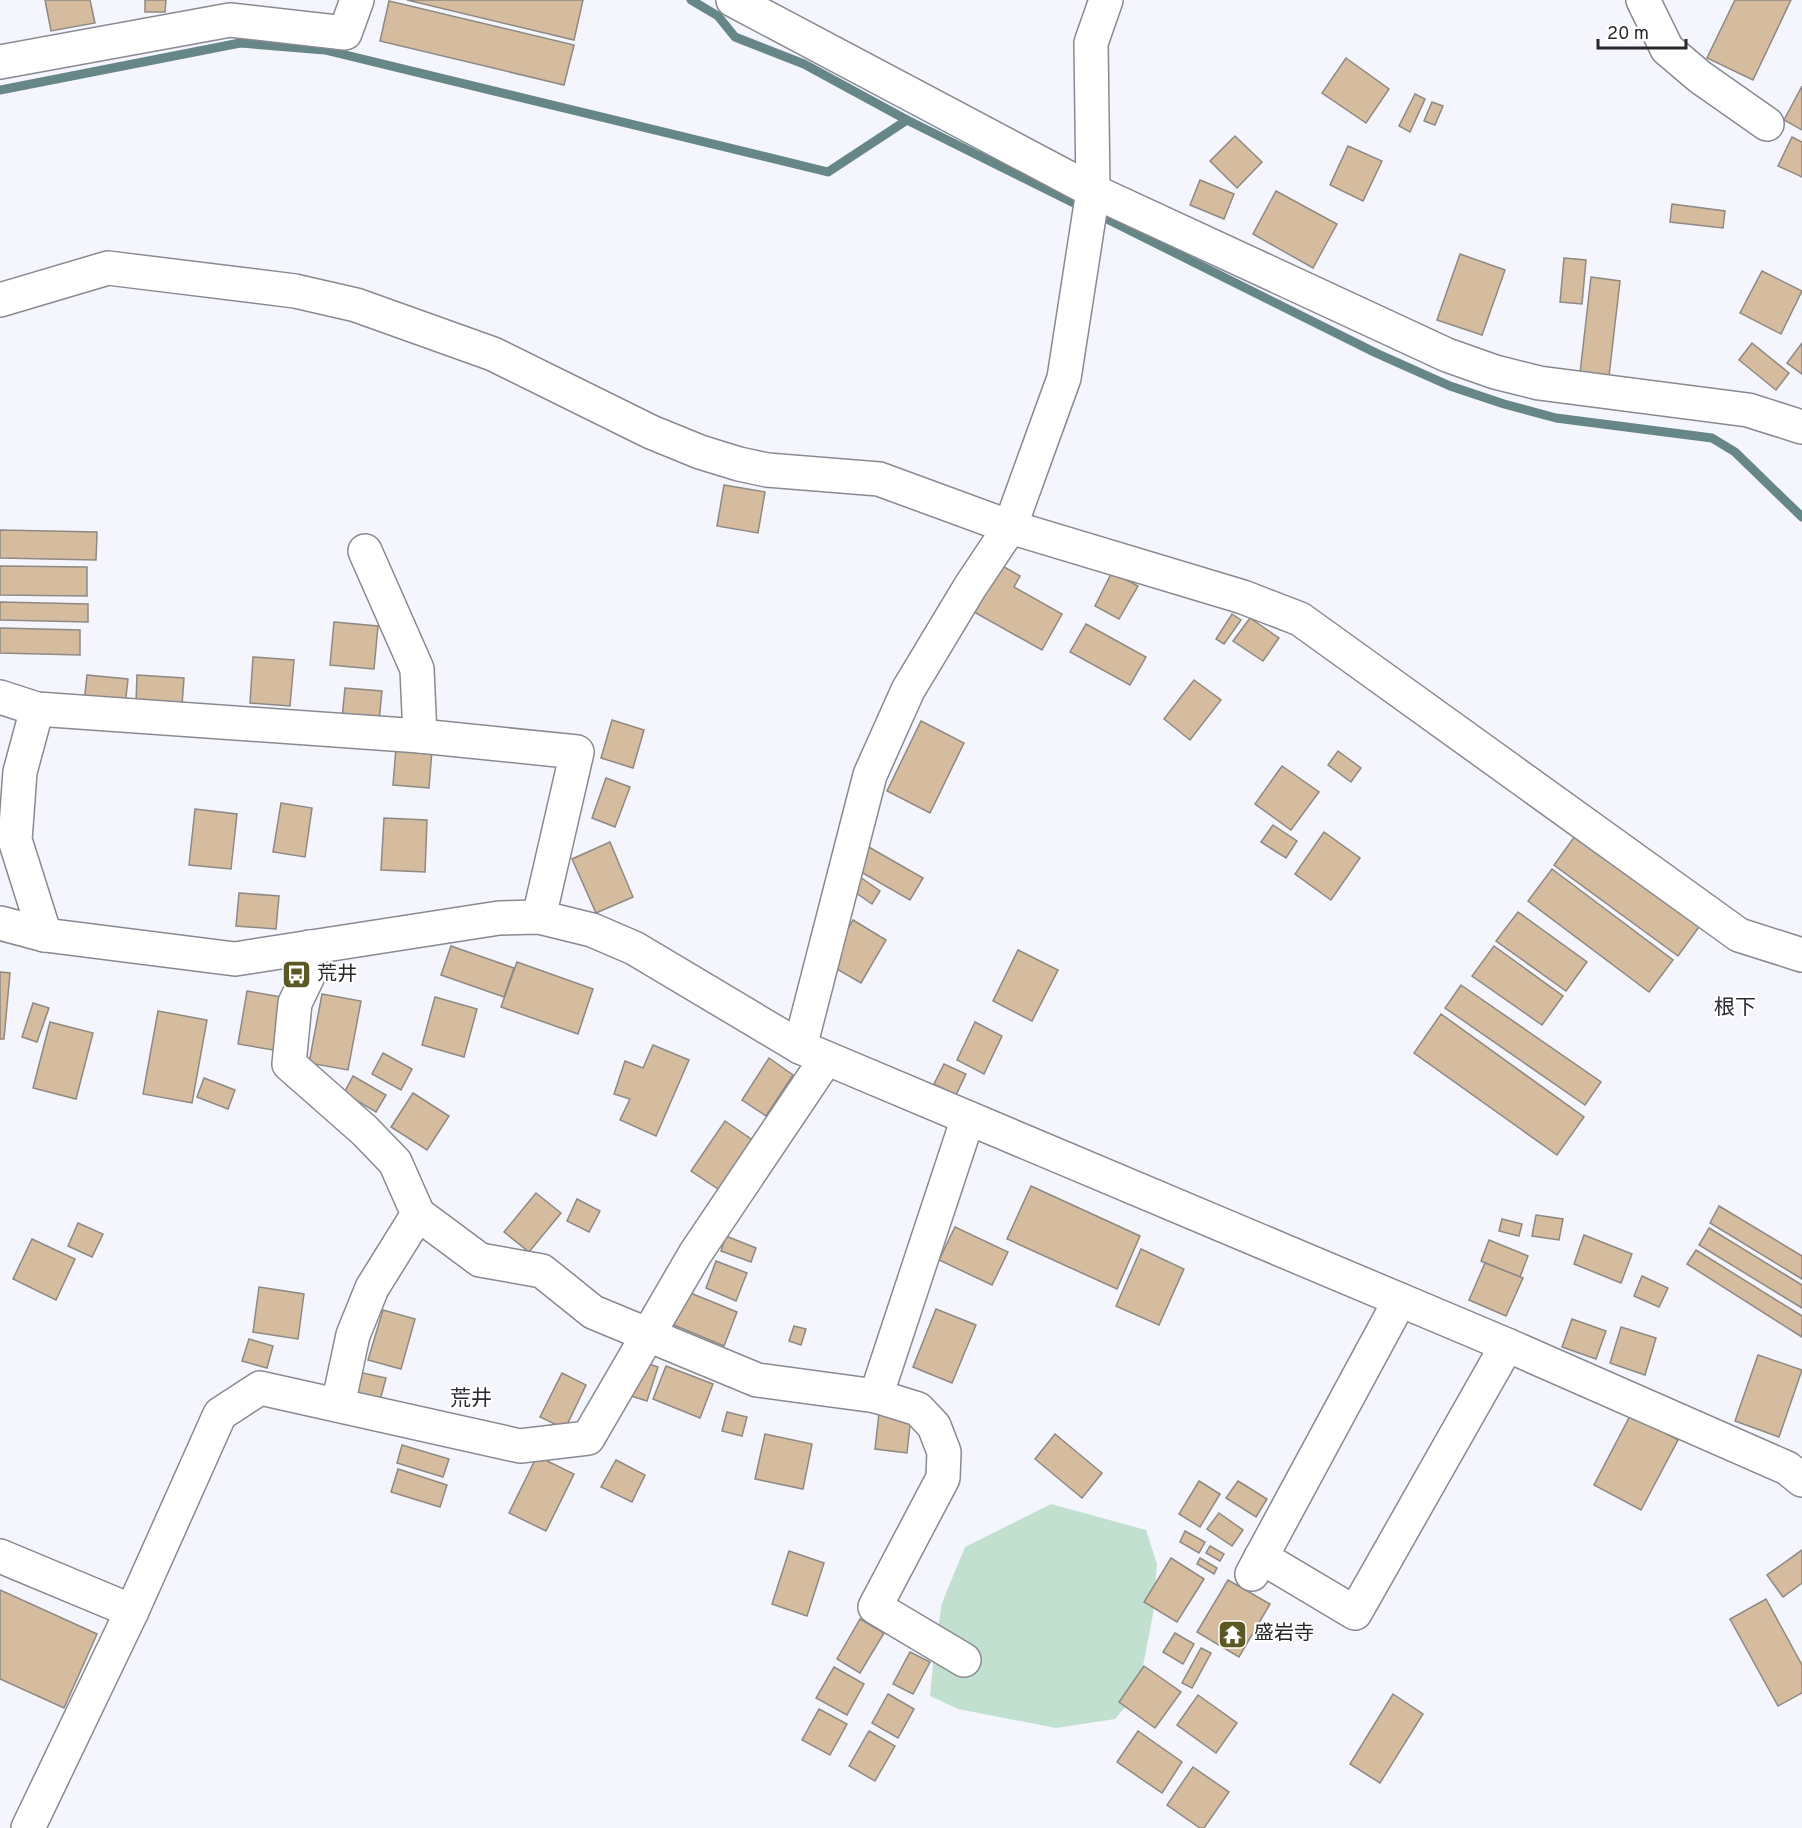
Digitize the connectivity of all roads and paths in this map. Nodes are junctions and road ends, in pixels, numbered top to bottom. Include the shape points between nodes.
1 (357, 0) edge
2 (733, 0) edge
3 (1106, 0) edge
4 (1643, 0) edge
5 (0, 62) edge
6 (1767, 124) dead end
7 (1094, 191) junction
8 (0, 300) edge
9 (1802, 427) edge
10 (1010, 527) junction
11 (365, 551) dead end
12 (0, 697) edge
13 (37, 709) junction
14 (420, 736) junction
15 (539, 917) junction
16 (0, 923) edge
17 (45, 935) junction
18 (309, 947) junction
19 (1802, 955) edge
20 (813, 1053) junction
21 (968, 1118) junction
22 (418, 1214) junction
23 (1400, 1300) junction
24 (647, 1336) junction
25 (1507, 1345) junction
26 (876, 1396) junction
27 (338, 1405) junction
28 (1802, 1480) edge
29 (0, 1556) edge
30 (132, 1611) junction
31 (964, 1660) dead end
32 (28, 1828) edge

1 - 5 street via 345,33 230,20
2 - 7 street
3 - 7 street via 1091,43
4 - 6 street via 1667,49
7 - 9 street via 1447,355 1495,372 1539,383 1748,410
7 - 10 street via 1064,378
8 - 10 street via 108,268 325,297 493,354 700,452 767,470 879,479
10 - 19 street via 1242,597 1300,619 1739,934
10 - 20 street via 908,690 870,775
11 - 14 street via 417,669
12 - 13 street
13 - 14 street
13 - 17 street via 20,772 15,840
14 - 15 street via 577,752
15 - 18 street via 499,918
15 - 20 street via 592,930 634,948
16 - 17 street
17 - 18 street via 235,959
18 - 22 street via 309,976 295,1003 289,1064 395,1162
20 - 21 street
20 - 24 street
21 - 23 street
21 - 26 street
22 - 24 street via 480,1260 542,1271 593,1312
22 - 27 street via 372,1288 353,1335
23 - 25 street
23 - 25 street via 1256,1566 1355,1613
24 - 26 street via 757,1380
24 - 27 street via 588,1438 520,1446
25 - 28 street via 1786,1468
26 - 31 street via 918,1409 934,1426 944,1452 943,1478 875,1607
27 - 30 street via 260,1388 220,1414
29 - 30 street
30 - 32 street

